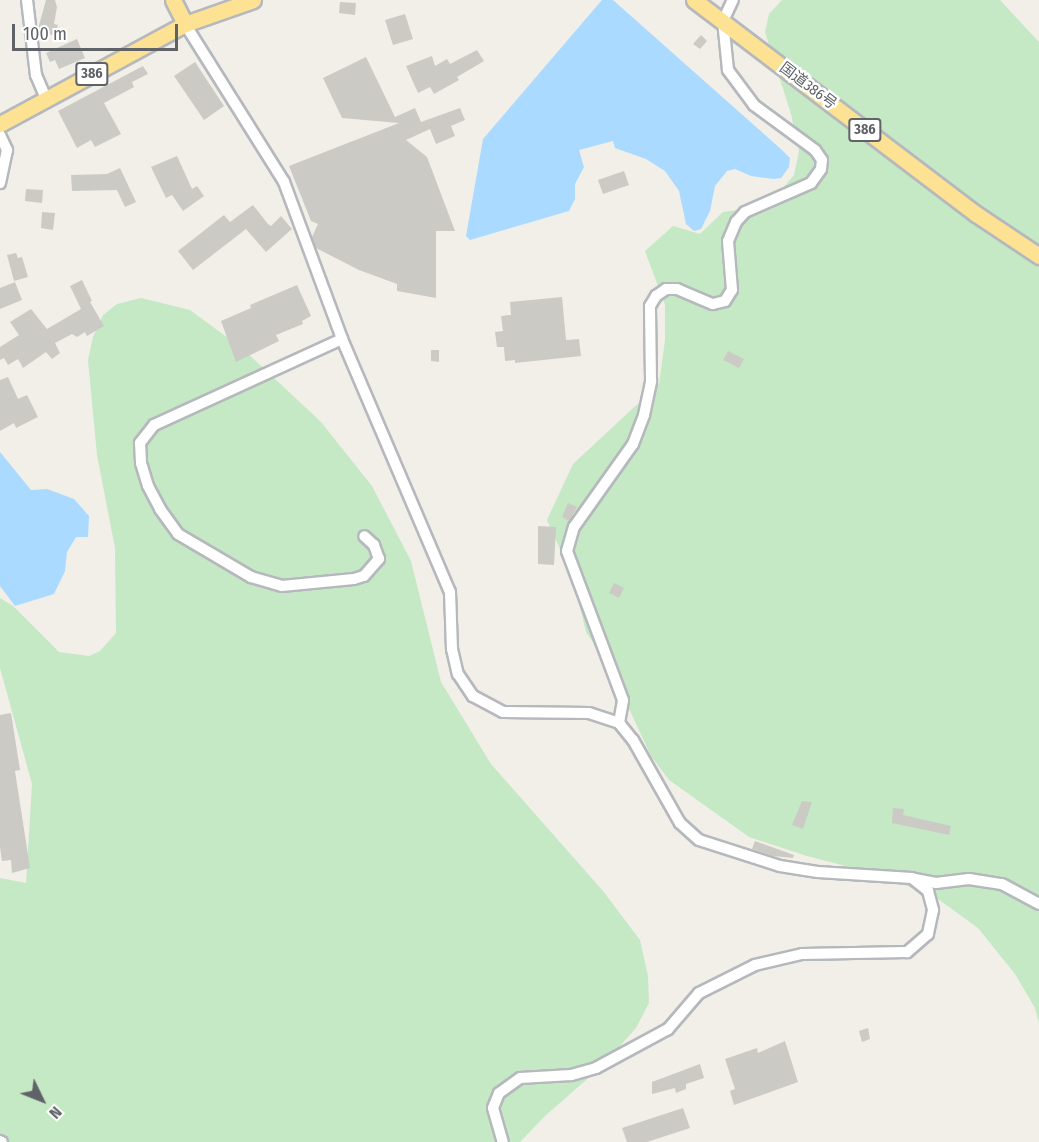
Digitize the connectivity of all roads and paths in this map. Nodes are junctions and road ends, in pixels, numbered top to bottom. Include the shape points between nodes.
1 (27, 0) edge
2 (173, 0) edge
3 (254, 0) edge
4 (694, 0) edge
5 (733, 0) edge
6 (723, 21) junction
7 (184, 24) junction
8 (46, 98) junction
9 (0, 124) edge
10 (0, 135) edge
11 (0, 183) edge
12 (1039, 256) edge
13 (342, 339) junction
14 (364, 536) dead end
15 (619, 723) junction
16 (912, 878) junction
17 (1039, 904) edge
18 (502, 1142) edge

1 - 8 street via 36,75
2 - 7 highway
3 - 7 highway, 386
4 - 6 highway, 国道386号 / 386
5 - 6 street
6 - 12 highway, 国道386号 / 386 via 976,214
6 - 15 street via 724,53 738,86 754,105 815,150 822,160 821,169 811,183 745,212 736,222 728,241 732,290 725,301 713,304 677,289 666,289 650,306 651,381 644,415 633,444 574,527 567,551 623,700
7 - 8 highway, 386
7 - 13 street via 284,182
8 - 9 highway, 386
10 - 11 street via 7,150
13 - 14 street via 154,425 140,443 141,463 166,522 178,534 251,577 282,586 364,576 379,559 374,545
13 - 15 street via 450,592 452,650 458,674 473,696 503,712 589,713
15 - 16 street via 633,740 680,823 699,840 780,866
16 - 17 street via 936,883 969,879 1002,884
16 - 18 street via 928,891 933,910 928,934 907,952 802,954 755,965 699,993 668,1029 596,1068 572,1075 520,1078 499,1093 493,1108

